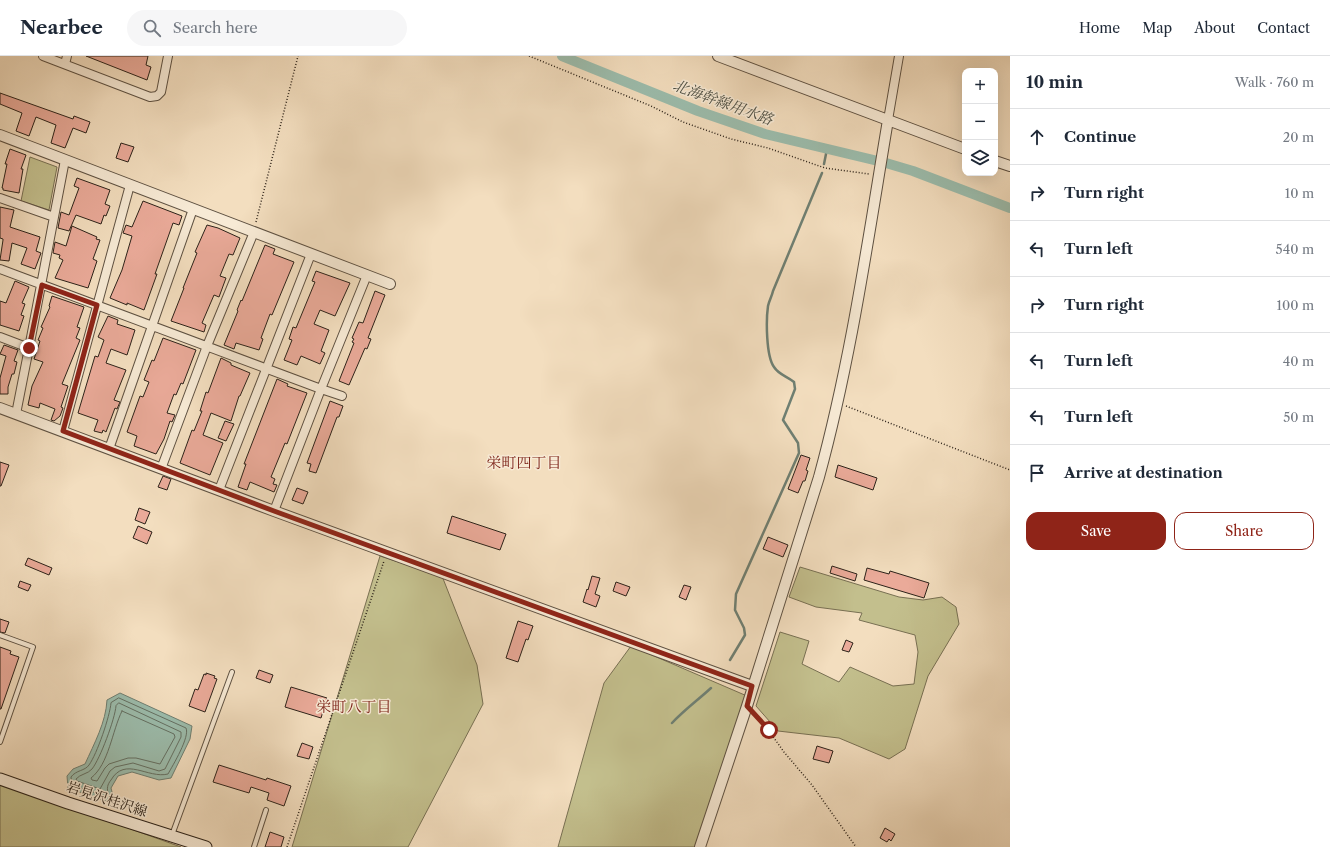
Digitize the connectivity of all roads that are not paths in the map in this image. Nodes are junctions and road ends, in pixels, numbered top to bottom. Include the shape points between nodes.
1 (44, 56) edge
2 (168, 56) edge
3 (718, 56) edge
4 (898, 56) edge
5 (66, 60) edge
6 (888, 120) junction
7 (0, 136) edge
8 (962, 148) edge
9 (64, 160) junction
10 (998, 161) edge
11 (1010, 166) edge
12 (130, 185) junction
13 (0, 198) edge
14 (193, 209) junction
15 (54, 217) junction
16 (254, 232) junction
17 (311, 254) junction
18 (0, 269) edge
19 (367, 275) junction
20 (390, 284) dead end
21 (42, 285) junction
22 (97, 305) junction
23 (152, 326) junction
24 (0, 337) edge
25 (207, 346) junction
26 (29, 348) junction
27 (266, 368) junction
28 (321, 389) junction
29 (342, 396) dead end
30 (1, 411) edge
31 (16, 414) junction
32 (63, 431) junction
33 (109, 449) junction
34 (161, 469) junction
35 (219, 490) junction
36 (274, 511) junction
37 (0, 635) edge
38 (232, 672) dead end
39 (752, 686) junction
40 (0, 742) edge
41 (0, 779) edge
42 (266, 810) dead end
43 (171, 836) junction
44 (206, 847) edge
45 (254, 847) edge
46 (700, 847) edge

1 - 5 street
2 - 5 street via 161,92 150,97
3 - 6 street
4 - 6 street
6 - 8 street
6 - 39 street via 838,403 820,477
7 - 9 street
9 - 12 street
9 - 15 street
10 - 11 street
12 - 14 street
12 - 22 street
13 - 15 street
14 - 16 street
14 - 23 street
15 - 21 street
16 - 17 street
16 - 25 street
17 - 19 street
17 - 27 street
18 - 21 street
19 - 20 street
19 - 28 street
21 - 22 street
21 - 26 street
22 - 23 street
22 - 32 street
23 - 25 street
23 - 33 street
24 - 26 street
25 - 27 street
25 - 34 street
26 - 31 street
27 - 28 street
27 - 35 street
28 - 29 street
28 - 36 street
30 - 31 street
31 - 32 street
32 - 33 street
33 - 34 street
34 - 35 street
35 - 36 street
36 - 39 street
37 - 40 lane via 33,647
38 - 43 lane
39 - 46 street
41 - 43 main road, 岩見沢桂沢線
42 - 45 lane
43 - 44 main road, 岩見沢桂沢線

